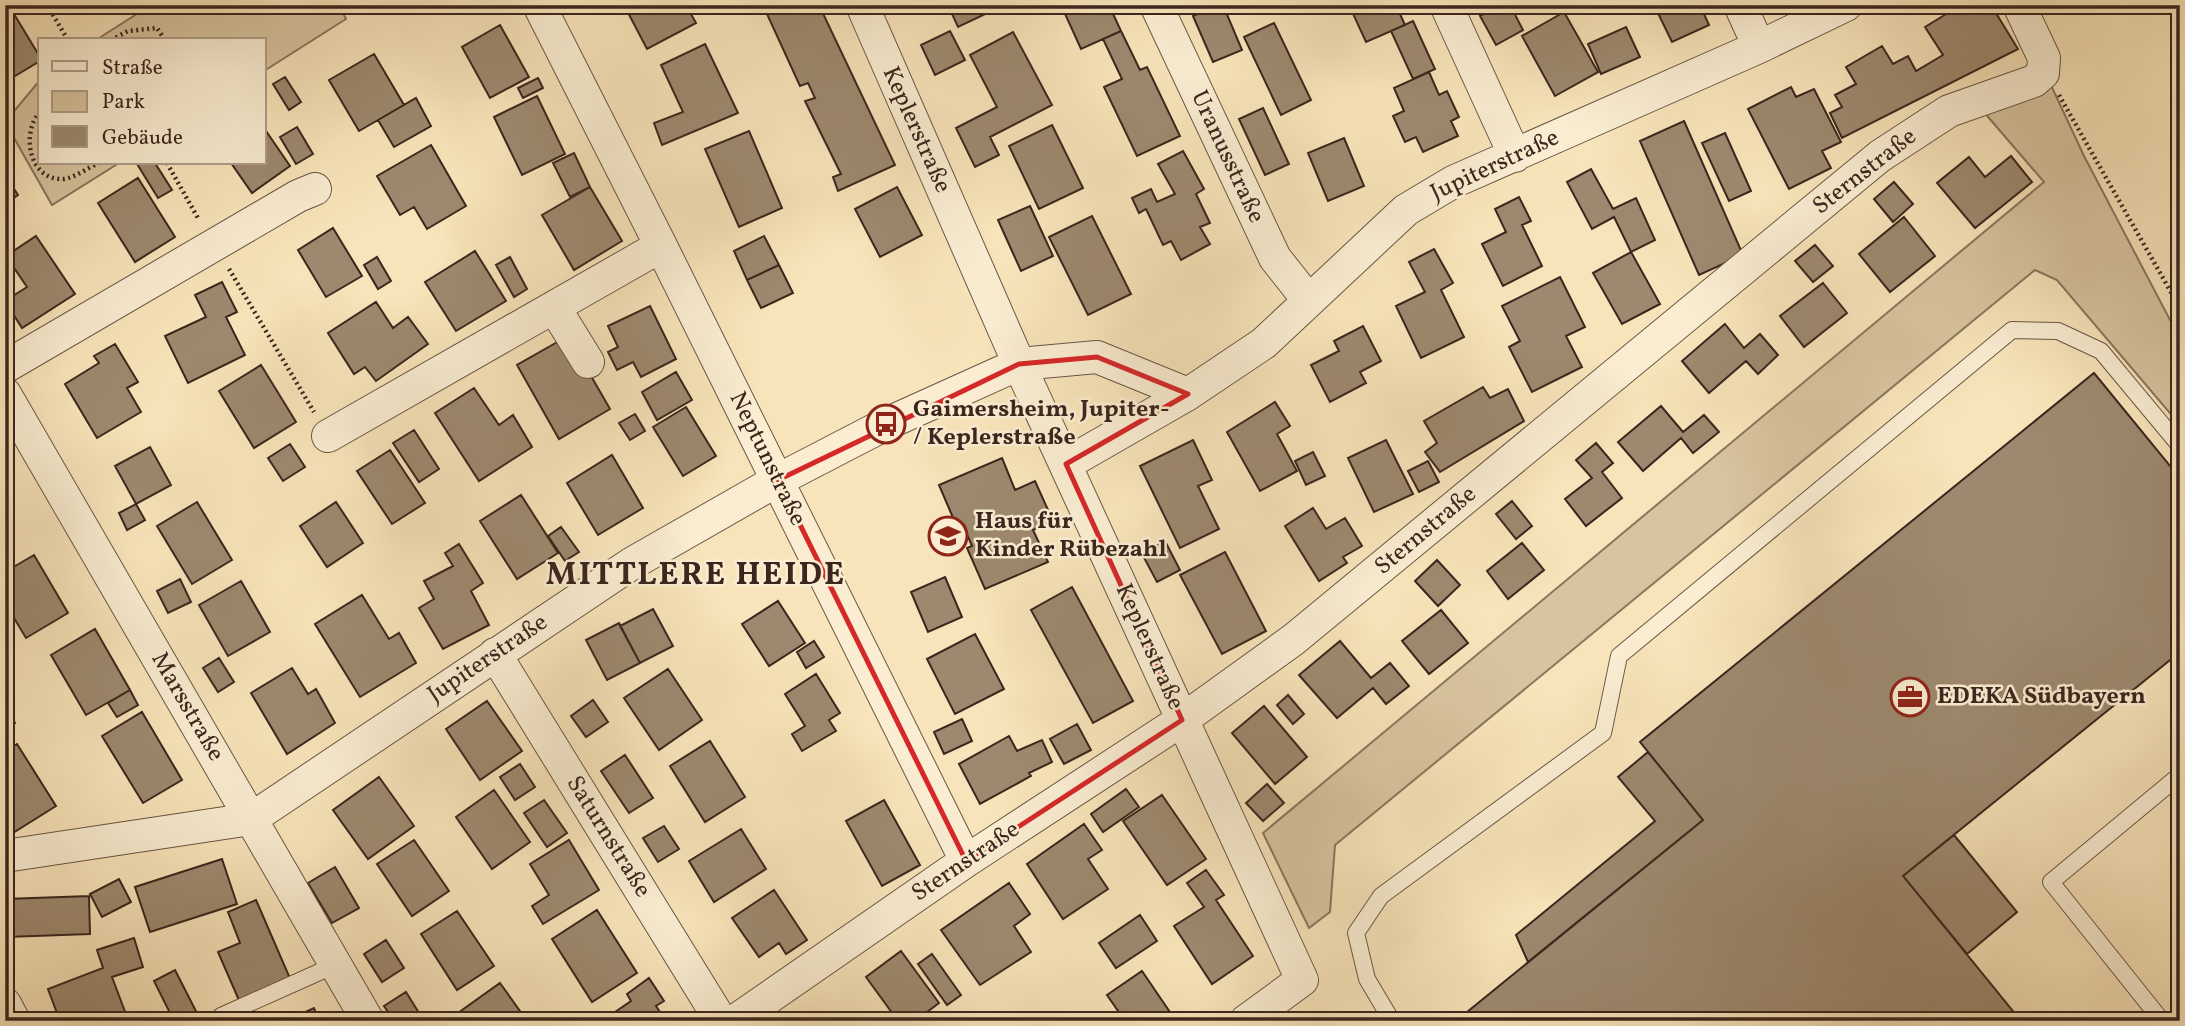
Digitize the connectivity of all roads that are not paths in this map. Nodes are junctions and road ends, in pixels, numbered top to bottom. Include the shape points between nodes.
1 (539, 5) edge
2 (862, 5) edge
3 (1156, 5) edge
4 (1446, 5) edge
5 (1741, 5) edge
6 (1846, 5) edge
7 (2019, 5) edge
8 (1759, 47) junction
9 (1515, 156) junction
10 (315, 189) dead end
11 (661, 246) junction
12 (1309, 301) junction
13 (554, 307) junction
14 (588, 362) dead end
15 (1019, 364) junction
16 (5, 367) edge
17 (5, 394) edge
18 (1188, 394) junction
19 (328, 436) road end
20 (2180, 446) edge
21 (1066, 464) junction
22 (778, 480) junction
23 (495, 654) junction
24 (1182, 720) junction
25 (2180, 775) edge
26 (251, 819) junction
27 (5, 856) edge
28 (966, 861) junction
29 (335, 965) junction
30 (5, 1004) edge
31 (221, 1016) dead end
32 (13, 1021) edge
33 (368, 1021) edge
34 (721, 1021) edge
35 (736, 1021) edge
36 (1245, 1021) edge
37 (1392, 1021) edge
38 (2162, 1021) edge

1 - 11 street, Neptunstraße
2 - 15 street, Keplerstraße
3 - 12 street, Uranusstraße via 1275,258
4 - 9 street
5 - 8 street
6 - 8 street, Jupiterstraße
7 - 24 street, Sternstraße via 2044,58 2043,73 2034,81 1949,111 1880,156 1293,640
8 - 9 street, Jupiterstraße
9 - 12 street, Jupiterstraße via 1452,182 1406,210
10 - 16 street
11 - 13 street
11 - 22 street, Neptunstraße
12 - 18 street, Jupiterstraße via 1265,343
13 - 14 street
13 - 19 street
15 - 18 street, Jupiterstraße via 1097,357
15 - 21 street, Keplerstraße
15 - 22 street, Jupiterstraße via 886,424
17 - 26 street, Marsstraße
18 - 21 street, Jupiterstraße
20 - 37 lane via 2101,351 2058,331 2012,330 1619,656 1603,733 1381,896 1356,933 1367,979
21 - 24 street, Keplerstraße
22 - 23 street, Jupiterstraße via 631,565
22 - 28 street, Neptunstraße
23 - 26 street, Jupiterstraße
23 - 34 street, Saturnstraße
24 - 28 street, Sternstraße
24 - 36 street, Keplerstraße via 1302,980
25 - 38 lane via 2051,882
26 - 27 street, Jupiterstraße
26 - 29 street, Marsstraße
28 - 35 street, Sternstraße
29 - 31 lane
29 - 33 street, Marsstraße
30 - 32 street

